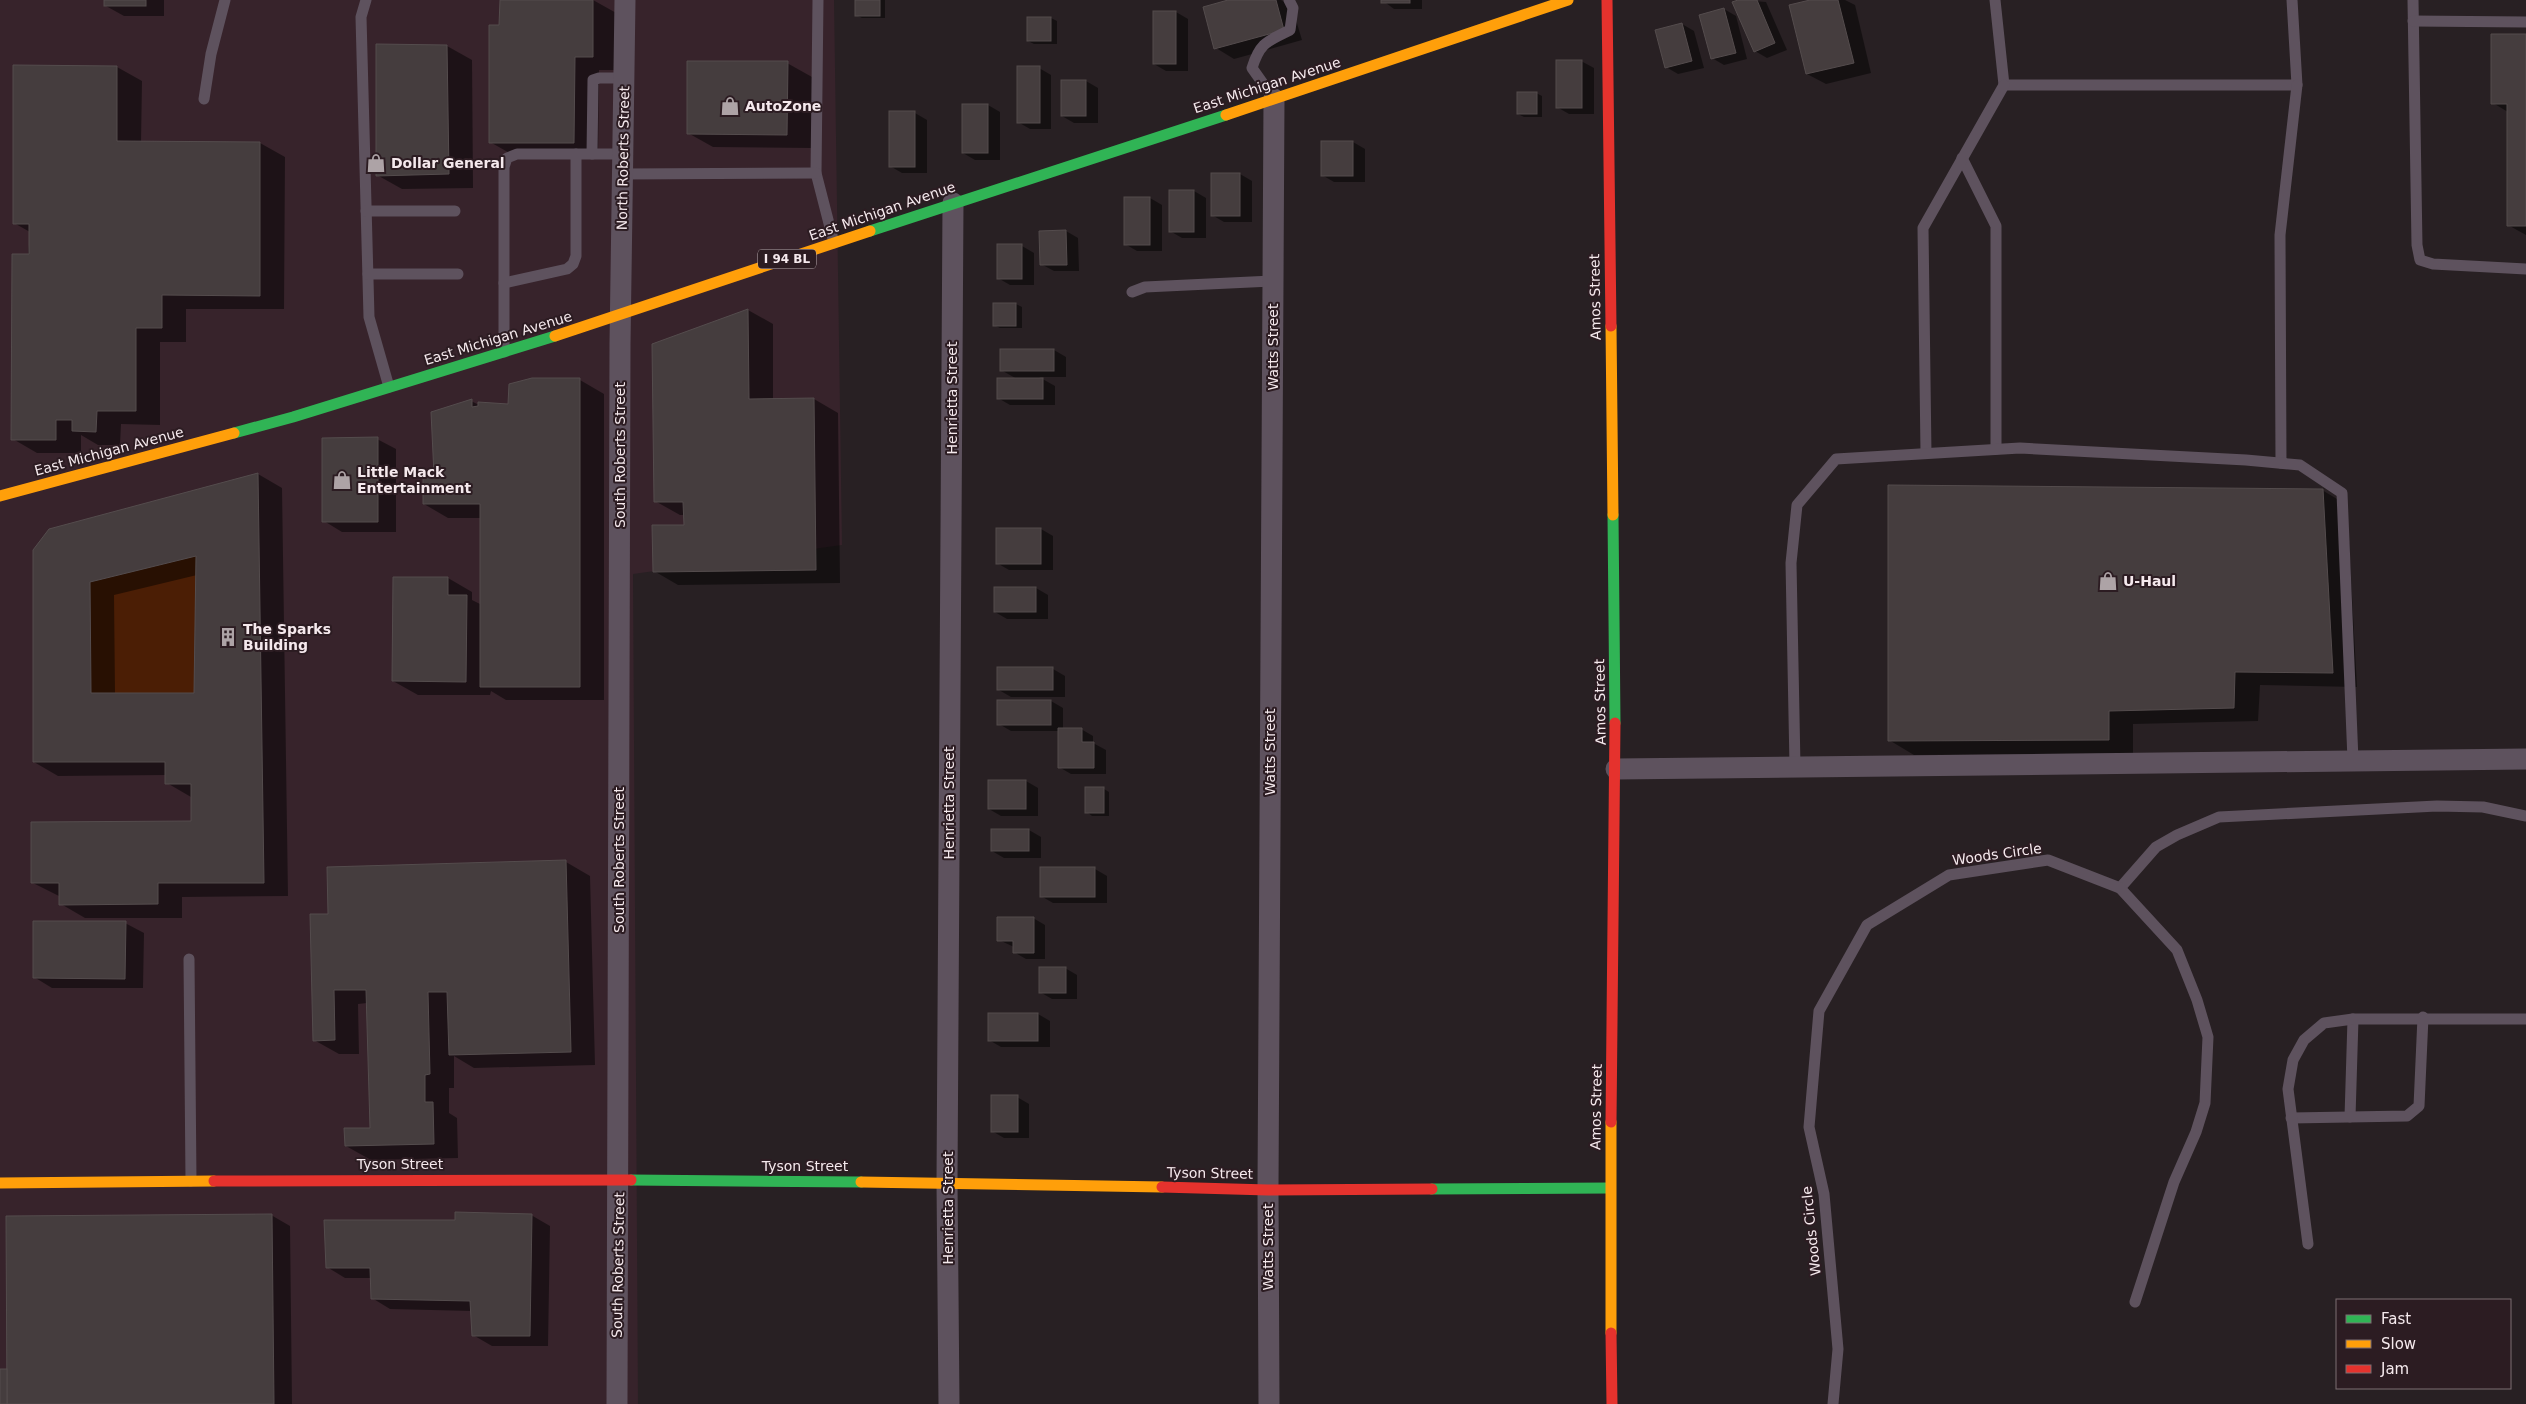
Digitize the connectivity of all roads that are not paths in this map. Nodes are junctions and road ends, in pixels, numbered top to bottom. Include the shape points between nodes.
1 (225, 0) edge
2 (366, 0) edge
3 (625, 0) edge
4 (818, 0) edge
5 (1289, 0) edge
6 (1568, 0) edge
7 (1607, 0) edge
8 (1995, 0) edge
9 (2292, 0) edge
10 (2413, 0) edge
11 (2412, 20) junction
12 (2526, 22) edge
13 (624, 78) junction
14 (2004, 85) junction
15 (2297, 85) junction
16 (204, 99) dead end
17 (1274, 99) junction
18 (576, 154) junction
19 (592, 154) junction
20 (1962, 158) junction
21 (623, 164) junction
22 (816, 173) junction
23 (953, 203) junction
24 (366, 211) junction
25 (455, 211) dead end
26 (834, 243) junction
27 (2526, 269) edge
28 (368, 274) junction
29 (458, 274) dead end
30 (1273, 280) junction
31 (504, 283) junction
32 (1132, 292) dead end
33 (621, 316) junction
34 (504, 352) junction
35 (389, 387) junction
36 (1996, 449) junction
37 (1926, 453) junction
38 (2281, 463) junction
39 (0, 496) edge
40 (2526, 759) edge
41 (2353, 760) junction
42 (1795, 766) junction
43 (1616, 768) junction
44 (2526, 816) edge
45 (2120, 888) junction
46 (190, 959) dead end
47 (2423, 1017) junction
48 (2353, 1019) junction
49 (2526, 1019) edge
50 (2350, 1117) junction
51 (2291, 1118) junction
52 (619, 1180) junction
53 (191, 1181) junction
54 (947, 1182) junction
55 (0, 1183) edge
56 (1610, 1188) junction
57 (1268, 1190) junction
58 (2308, 1244) dead end
59 (2135, 1302) dead end
60 (617, 1404) edge
61 (949, 1404) edge
62 (1269, 1404) edge
63 (1612, 1404) edge
64 (1833, 1404) edge

1 - 16 lane
2 - 24 lane via 361,17
3 - 13 street, North Roberts Street
4 - 22 lane
5 - 17 lane via 1293,8 1290,30 1265,42 1257,52 1252,68
6 - 17 street, East Michigan Avenue / I 94 BL
7 - 43 street, Amos Street
8 - 14 lane
9 - 15 lane
10 - 11 lane
11 - 12 lane
11 - 27 lane via 2420,260 2433,264
13 - 19 lane via 593,80
13 - 21 street, North Roberts Street
14 - 15 lane
14 - 20 lane
15 - 38 lane via 2280,235
17 - 23 street, East Michigan Avenue / I 94 BL
17 - 30 street, Watts Street
18 - 19 lane
18 - 31 lane via 576,256 573,264
18 - 31 lane via 517,154 507,158 504,168
19 - 21 lane
20 - 36 lane via 1996,226
20 - 37 lane via 1923,228
21 - 22 lane
21 - 33 street, North Roberts Street
22 - 26 lane
23 - 26 street, East Michigan Avenue / I 94 BL
23 - 54 street, Henrietta Street
24 - 25 lane
24 - 28 lane
26 - 33 street, East Michigan Avenue / I 94 BL
28 - 29 lane
28 - 35 lane via 369,317
30 - 32 lane via 1145,287
30 - 57 street, Watts Street
31 - 34 lane
33 - 34 street, East Michigan Avenue / I 94 BL
33 - 52 street, South Roberts Street
34 - 35 street, East Michigan Avenue / I 94 BL
35 - 39 street, East Michigan Avenue / I 94 BL via 293,417
36 - 37 lane
36 - 38 lane
37 - 42 lane via 1836,459 1798,505 1791,563
38 - 41 lane via 2300,465 2342,493
40 - 41 street
41 - 42 street
42 - 43 street
43 - 56 street, Amos Street
44 - 45 lane via 2483,807 2437,806 2218,817 2177,834 2156,847
45 - 59 lane, Woods Circle via 2177,950 2208,1037 2205,1103 2174,1182
45 - 64 lane, Woods Circle via 2048,860 1949,875 1867,925 1820,1011 1809,1127 1824,1194 1838,1349
46 - 53 lane
47 - 48 lane
47 - 49 lane
47 - 50 lane via 2419,1106 2407,1116
48 - 50 lane
48 - 51 lane via 2324,1023 2304,1040 2292,1060 2288,1089
50 - 51 lane
51 - 58 lane
52 - 53 street, Tyson Street
52 - 54 street, Tyson Street
52 - 60 street, South Roberts Street
53 - 55 street, Tyson Street
54 - 57 street, Tyson Street
54 - 61 street, Henrietta Street
56 - 57 street, Tyson Street
56 - 63 street, Amos Street
57 - 62 street, Watts Street

